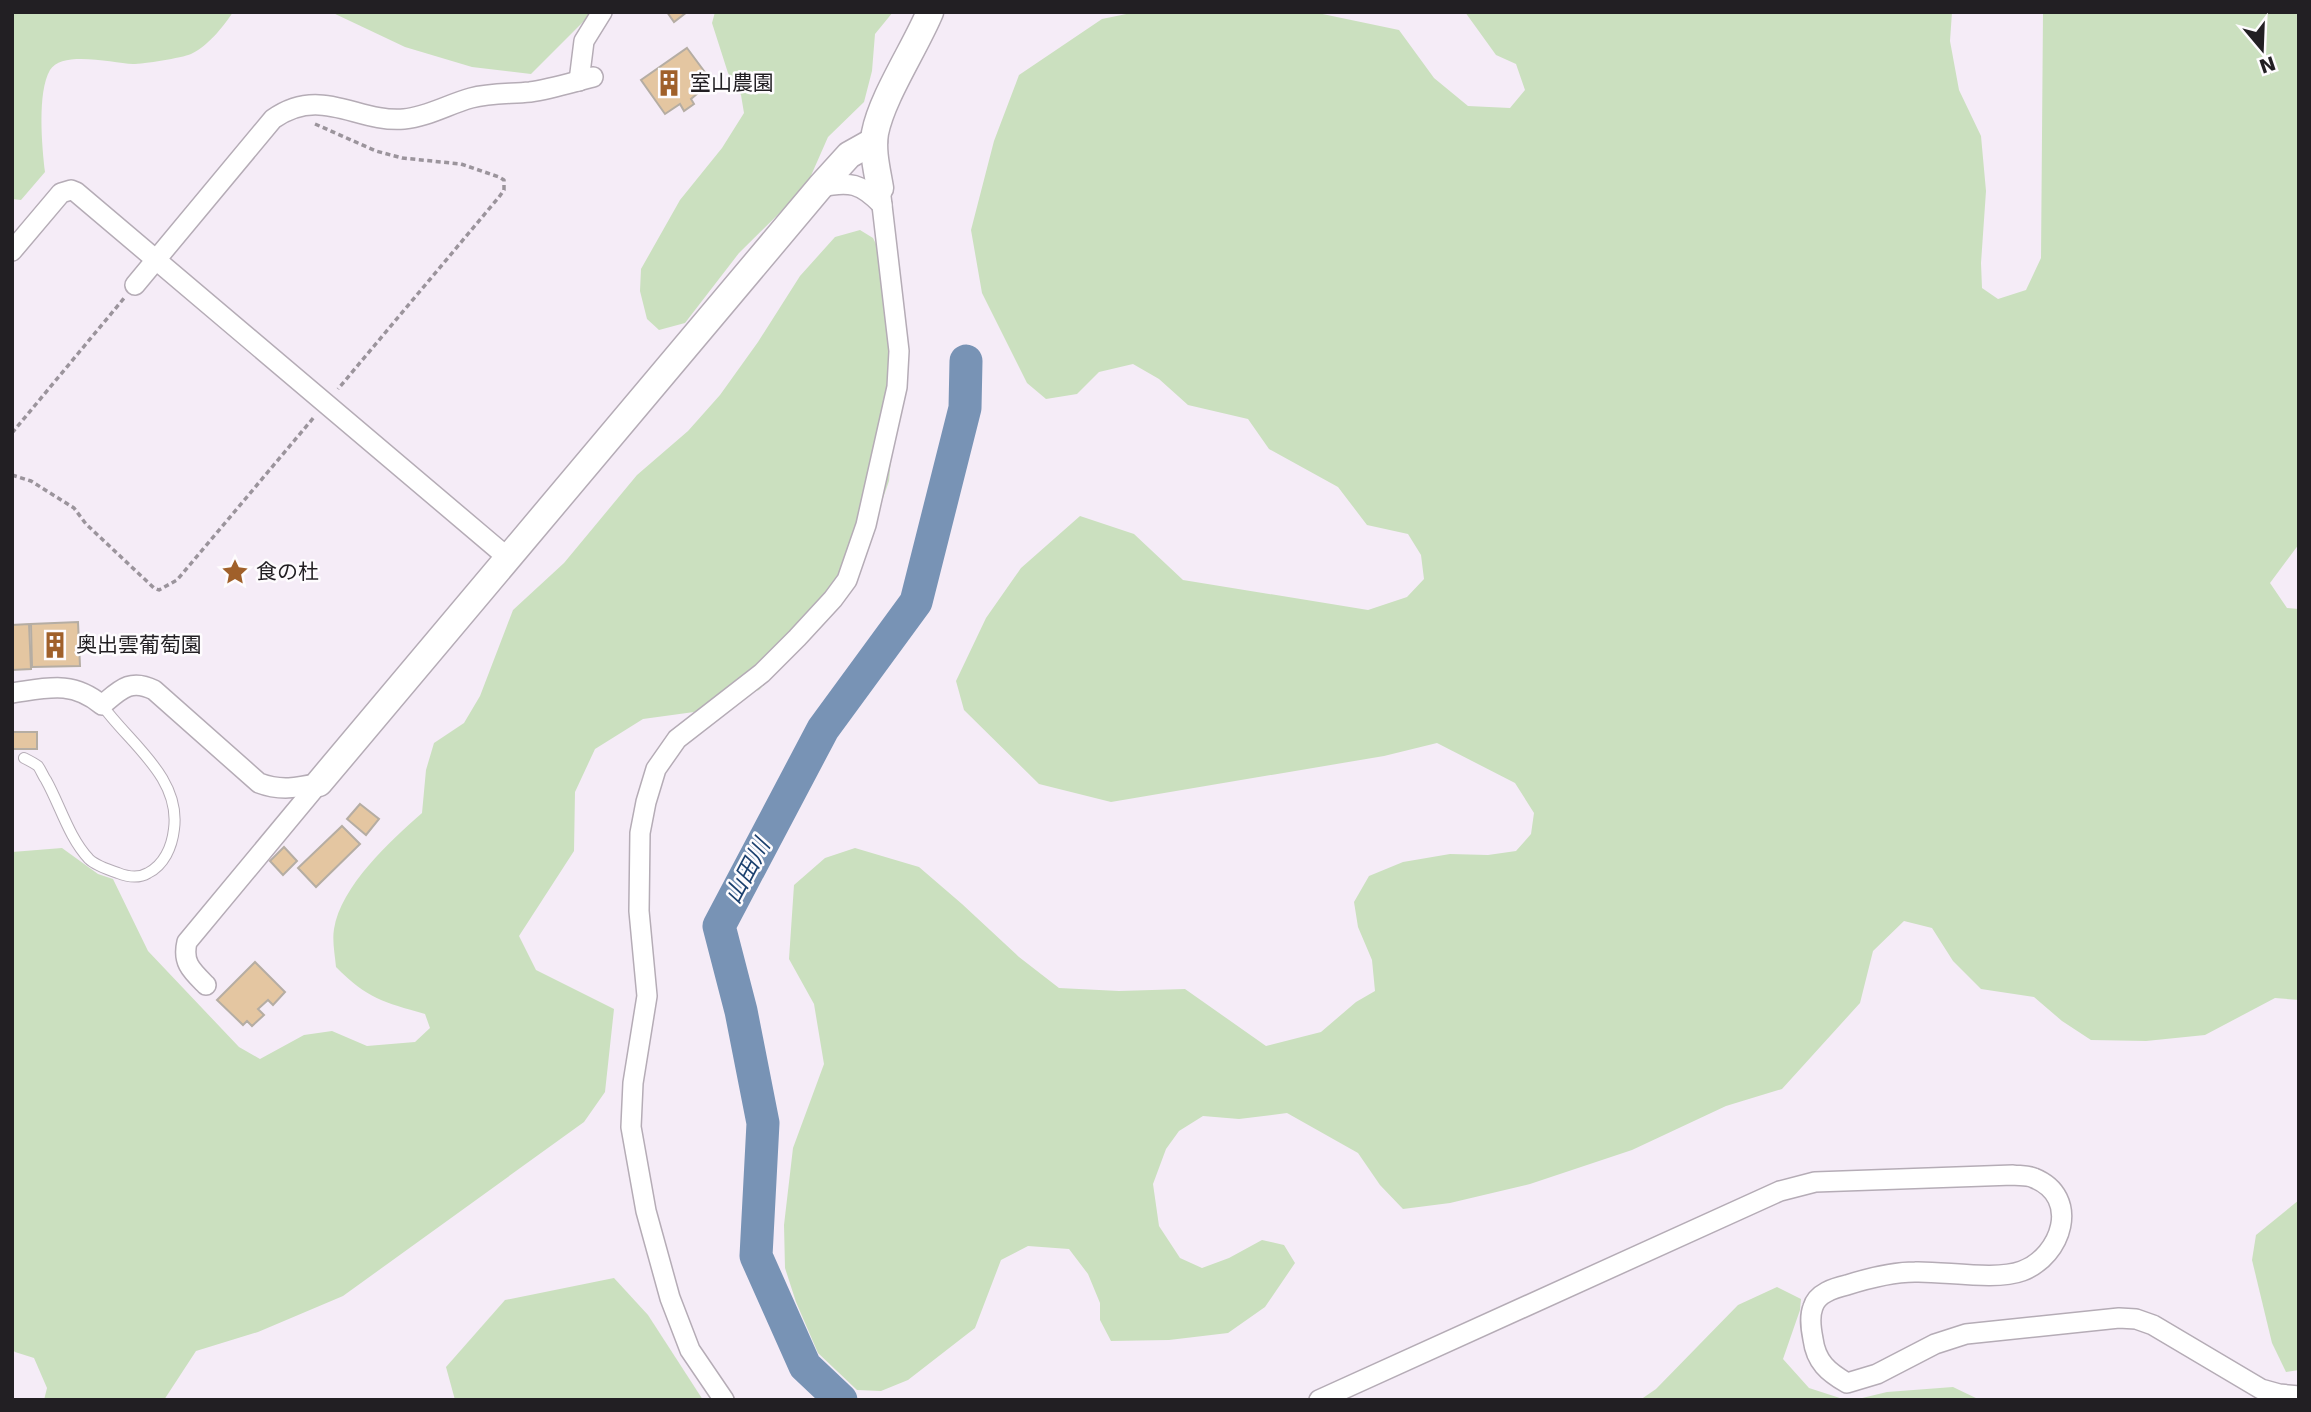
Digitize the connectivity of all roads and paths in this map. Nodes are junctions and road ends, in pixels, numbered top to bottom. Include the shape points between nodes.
1 (602, 12) edge
2 (930, 12) edge
3 (874, 141) junction
4 (820, 187) junction
5 (881, 196) junction
6 (12, 251) edge
7 (156, 259) junction
8 (135, 285) joint
9 (12, 433) edge
10 (507, 557) junction
11 (12, 693) edge
12 (102, 705) junction
13 (24, 758) dead end
14 (319, 783) junction
15 (206, 985) dead end
16 (2299, 1396) edge
17 (724, 1400) edge
18 (1319, 1400) edge

1 - 7 street via 584,41 586,79 531,92 478,96 406,119 375,117 329,104 281,114
2 - 3 street via 884,107
3 - 4 street via 849,155
3 - 5 street
4 - 5 street via 841,183
4 - 10 street
5 - 17 street via 899,351 897,387 866,525 847,580 762,673 677,739 656,769 640,833 639,911 647,996 631,1127 646,1211 670,1298 690,1350
6 - 7 street via 61,193 71,190
7 - 8 street
7 - 10 street
8 - 9 path
10 - 14 street
11 - 12 street via 63,688 90,695
12 - 13 lane via 152,763 171,794 174,829 160,866 132,877 90,861 38,766
12 - 14 street via 120,690 144,685 259,783 284,789
14 - 15 street via 187,942 185,960
16 - 18 street via 2261,1389 2136,1319 1966,1334 1847,1383 1821,1365 1811,1325 1813,1306 1824,1293 1881,1275 2021,1272 2042,1259 2055,1245 2062,1211 2052,1191 2034,1177 2013,1175 1815,1182 1780,1191

